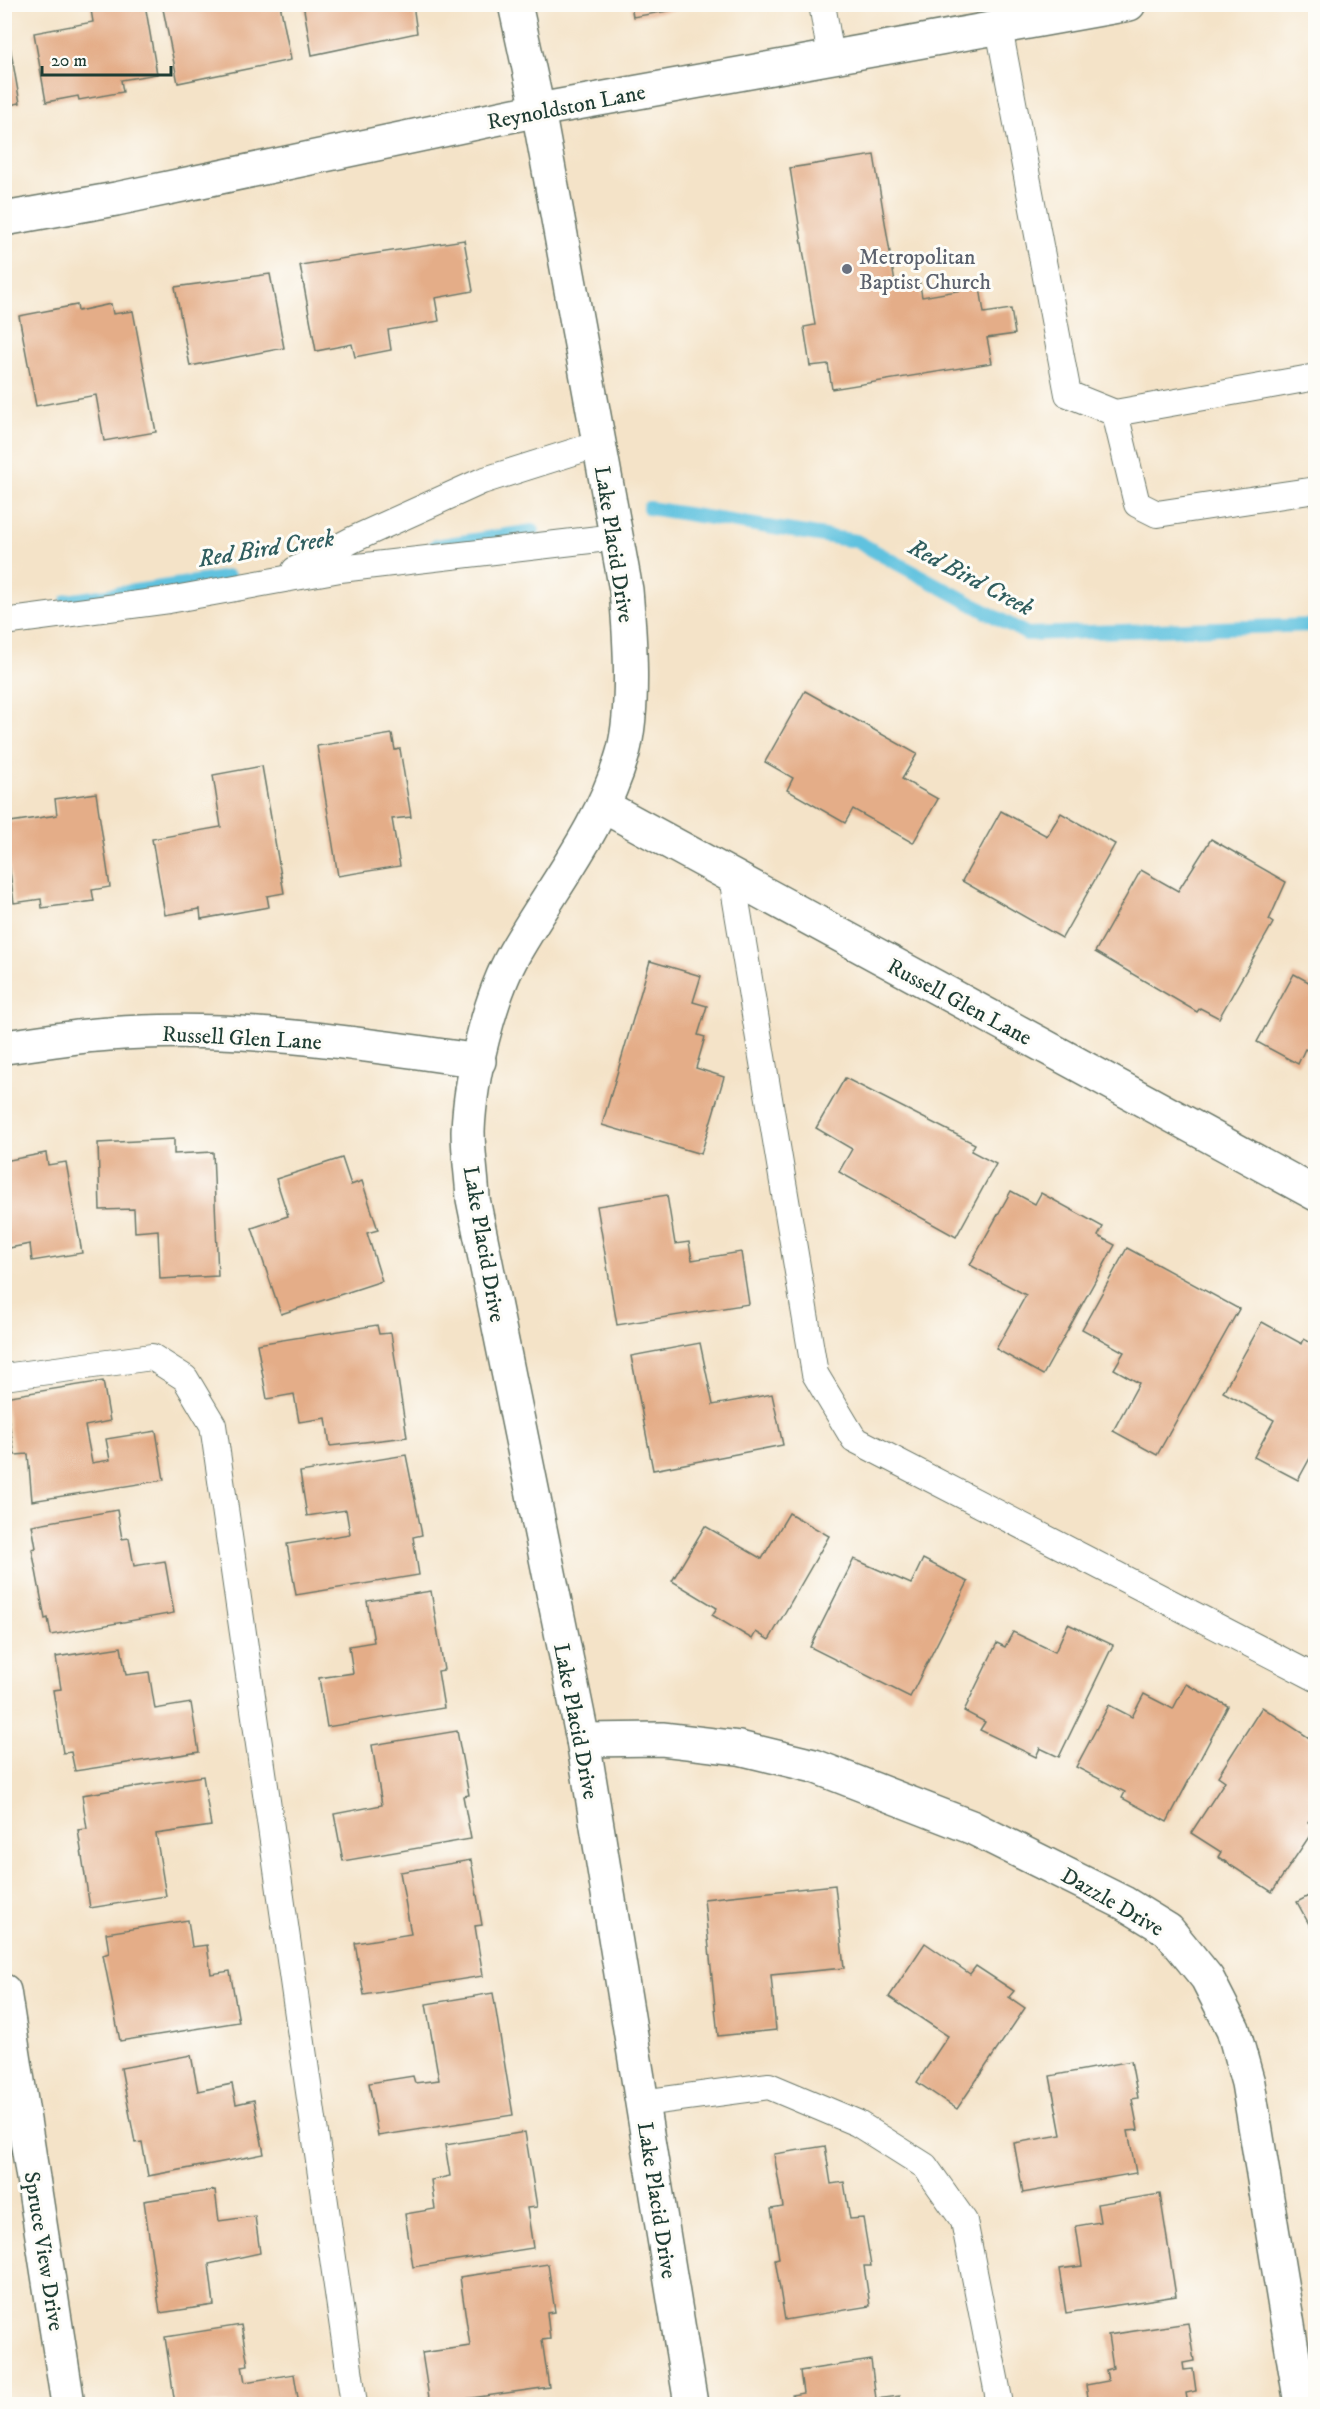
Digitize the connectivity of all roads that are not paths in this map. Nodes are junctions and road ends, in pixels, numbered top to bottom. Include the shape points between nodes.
1 (515, 4) edge
2 (822, 4) edge
3 (1129, 4) edge
4 (999, 28) junction
5 (831, 57) junction
6 (538, 110) junction
7 (4, 219) edge
8 (1316, 376) edge
9 (1115, 413) junction
10 (599, 444) junction
11 (1316, 490) edge
12 (616, 537) junction
13 (274, 581) junction
14 (4, 622) edge
15 (605, 807) junction
16 (732, 877) junction
17 (4, 1047) edge
18 (479, 1061) junction
19 (1316, 1194) edge
20 (4, 1377) edge
21 (1316, 1678) edge
22 (583, 1740) junction
23 (4, 1991) edge
24 (642, 2103) junction
25 (68, 2404) edge
26 (354, 2404) edge
27 (691, 2404) edge
28 (1000, 2404) edge
29 (1301, 2404) edge

1 - 6 street, Lake Placid Drive
2 - 5 lane
3 - 4 street, Reynoldston Lane
4 - 5 street, Reynoldston Lane
4 - 9 lane via 1068,394
5 - 6 street, Reynoldston Lane
6 - 7 street, Reynoldston Lane
6 - 10 street, Lake Placid Drive
8 - 9 lane
9 - 11 lane via 1137,504 1156,514
10 - 12 street, Lake Placid Drive
10 - 13 lane via 482,481 354,539
12 - 13 lane via 340,569
12 - 15 street, Lake Placid Drive via 630,636 628,710 624,751
13 - 14 lane via 169,600
15 - 16 street, Russell Glen Lane
15 - 18 street, Lake Placid Drive via 514,954 494,1000
16 - 19 street, Russell Glen Lane
16 - 21 lane via 815,1374 854,1439
17 - 18 street, Russell Glen Lane via 109,1034 191,1031 359,1043
18 - 22 street, Lake Placid Drive via 468,1133 473,1199
20 - 26 lane via 152,1357 185,1378 213,1425
22 - 24 street, Lake Placid Drive
22 - 29 street, Dazzle Drive via 673,1740 739,1748 814,1766 971,1827 1124,1903 1167,1930 1207,1978 1233,2029 1248,2083
23 - 25 street, Spruce View Drive
24 - 27 street, Lake Placid Drive
24 - 28 lane via 769,2086 857,2123 924,2166 964,2221

